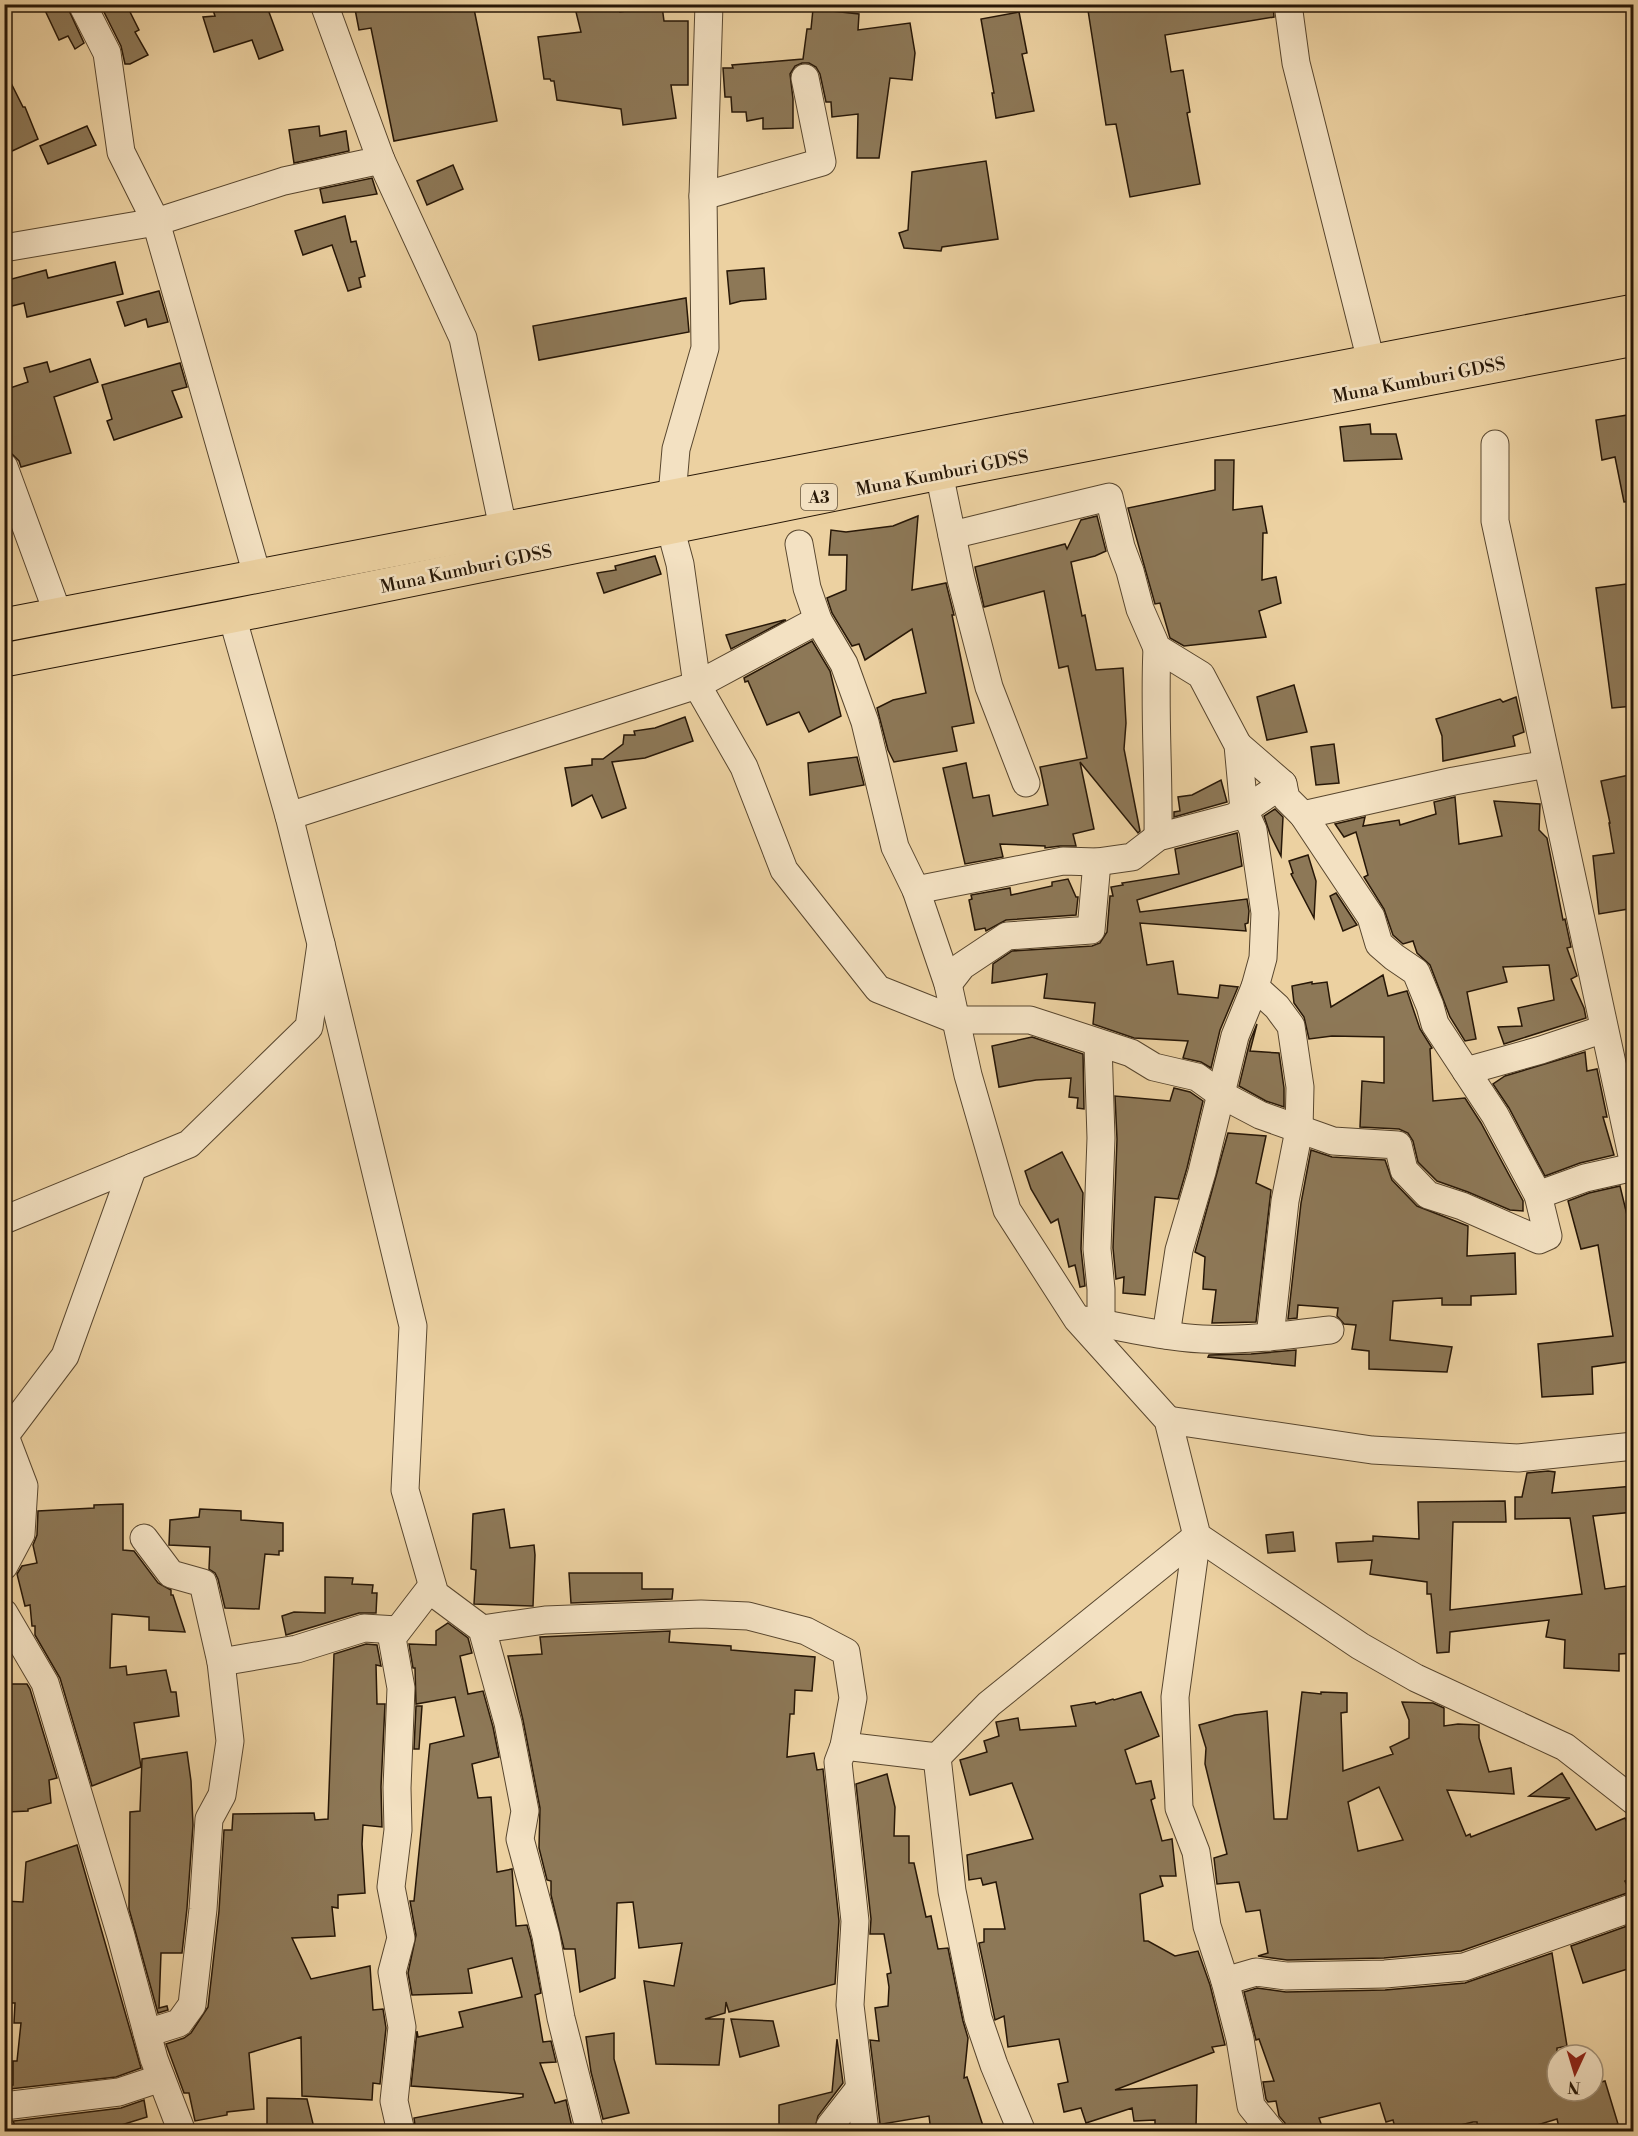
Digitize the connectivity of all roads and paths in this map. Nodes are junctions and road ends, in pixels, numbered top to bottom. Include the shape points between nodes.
1 (82, 4) edge
2 (324, 4) edge
3 (709, 4) edge
4 (1288, 4) edge
5 (805, 78) dead end
6 (381, 160) junction
7 (703, 196) junction
8 (156, 222) junction
9 (4, 248) edge
10 (1634, 311) edge
11 (1634, 339) edge
12 (1371, 361) junction
13 (1495, 444) dead end
14 (4, 467) edge
15 (939, 473) junction
16 (674, 495) junction
17 (670, 527) junction
18 (503, 528) junction
19 (952, 535) junction
20 (799, 544) dead end
21 (257, 575) junction
22 (58, 614) junction
23 (232, 616) junction
24 (818, 620) junction
25 (4, 625) edge
26 (1157, 648) junction
27 (4, 660) edge
28 (697, 685) junction
29 (1238, 745) junction
30 (1547, 764) junction
31 (1026, 783) dead end
32 (1283, 784) junction
33 (1244, 810) junction
34 (1303, 815) junction
35 (289, 816) junction
36 (1158, 837) junction
37 (1097, 862) junction
38 (916, 890) junction
39 (321, 944) junction
40 (948, 984) junction
41 (1255, 987) junction
42 (956, 1020) junction
43 (1604, 1029) junction
44 (1098, 1044) junction
45 (1466, 1071) junction
46 (1222, 1095) junction
47 (1299, 1130) junction
48 (1634, 1166) edge
49 (133, 1167) junction
50 (1538, 1195) junction
51 (4, 1220) edge
52 (1089, 1321) junction
53 (1330, 1330) dead end
54 (1166, 1335) junction
55 (1270, 1337) junction
56 (1168, 1420) junction
57 (5, 1437) edge
58 (1634, 1446) edge
59 (1197, 1536) junction
60 (144, 1538) dead end
61 (4, 1566) edge
62 (432, 1586) junction
63 (4, 1613) edge
64 (482, 1629) junction
65 (397, 1630) junction
66 (221, 1662) junction
67 (844, 1746) junction
68 (937, 1756) junction
69 (1634, 1801) edge
70 (1634, 1907) edge
71 (1226, 1981) junction
72 (147, 2033) junction
73 (161, 2078) junction
74 (859, 2090) junction
75 (4, 2106) edge
76 (182, 2132) edge
77 (401, 2132) edge
78 (590, 2132) edge
79 (829, 2132) edge
80 (865, 2132) edge
81 (1022, 2132) edge
82 (1272, 2132) edge

1 - 8 street via 107,53 121,152
2 - 6 street
3 - 7 street
4 - 12 street via 1296,63
5 - 7 street via 822,162
6 - 8 street via 284,181
6 - 18 street via 464,338
7 - 16 street via 705,348 676,449
8 - 9 street
8 - 21 street
10 - 12 highway, Muna Kumburi GDSS / A3
11 - 15 highway, Muna Kumburi GDSS / A3
12 - 16 highway, Muna Kumburi GDSS / A3
13 - 30 street via 1495,521
14 - 22 street
15 - 17 highway, Muna Kumburi GDSS / A3
15 - 19 street
16 - 18 highway, Muna Kumburi GDSS / A3
17 - 23 highway, Muna Kumburi GDSS / A3
17 - 28 street via 680,564
18 - 21 highway, Muna Kumburi GDSS / A3
19 - 26 street via 1109,497 1120,547
19 - 31 street via 989,687
20 - 24 street
21 - 22 highway, Muna Kumburi GDSS / A3
22 - 25 highway, Muna Kumburi GDSS / A3
23 - 27 highway, Muna Kumburi GDSS / A3
23 - 35 street
24 - 28 street
24 - 38 street via 844,664 865,722 895,846
26 - 29 street via 1201,675
26 - 36 street
28 - 35 street
28 - 42 street via 744,767 784,870 878,989
29 - 32 street
29 - 33 street
30 - 34 street
30 - 43 street
32 - 33 street
32 - 34 street via 1286,798
33 - 36 street via 1234,817
33 - 41 street via 1253,830 1265,913 1263,958
34 - 45 street via 1371,917 1379,944 1416,972 1435,1024
35 - 39 street
36 - 37 street via 1132,857
37 - 38 street via 1063,861
37 - 40 street via 1091,930 1007,936 962,966
38 - 40 street
39 - 49 street via 309,1027 189,1144
39 - 62 street via 413,1326 405,1490
40 - 42 street
41 - 46 street via 1235,1036
41 - 47 street via 1291,1026 1300,1087
42 - 44 street via 1030,1020
42 - 52 street via 1007,1210
43 - 45 street
43 - 48 street
44 - 46 street via 1131,1053 1154,1067 1197,1077
44 - 52 street via 1101,1138 1097,1249 1101,1289
45 - 50 street
46 - 47 street
46 - 54 street via 1179,1250
47 - 50 street via 1333,1141 1398,1145 1404,1170 1428,1196 1462,1206 1539,1240 1548,1236
47 - 55 street via 1285,1201
48 - 50 street
49 - 51 street
49 - 57 street via 65,1356
52 - 54 street
52 - 56 street
53 - 55 street
54 - 55 street via 1203,1339
56 - 58 street via 1372,1450 1507,1458
56 - 59 street
57 - 61 street via 24,1486 21,1534
59 - 68 street via 989,1704
59 - 69 street via 1360,1646 1416,1678 1565,1747
59 - 71 street via 1175,1697 1179,1808 1196,1852 1207,1926
60 - 66 street via 171,1574 203,1583
62 - 64 street via 435,1594
62 - 65 street
63 - 72 street via 45,1683
64 - 67 street via 546,1620 701,1614 748,1616 806,1630 846,1652 853,1698
64 - 78 street via 508,1723 525,1811 520,1839
65 - 66 street via 364,1628 297,1649
65 - 77 street via 392,1638 401,1688 398,1830 392,1887 401,1938 392,1972 402,2027 394,2101
66 - 72 street via 230,1741 222,1795 209,1819 192,2005 179,2023
67 - 68 street
67 - 74 street via 838,1762 855,1922 850,2005
68 - 81 street via 952,1891 978,2018
70 - 71 street via 1464,1966 1385,1974 1286,1976 1256,1972
71 - 82 street via 1251,2106
72 - 73 street
73 - 75 street via 119,2092
73 - 76 street
74 - 79 street
74 - 80 street

